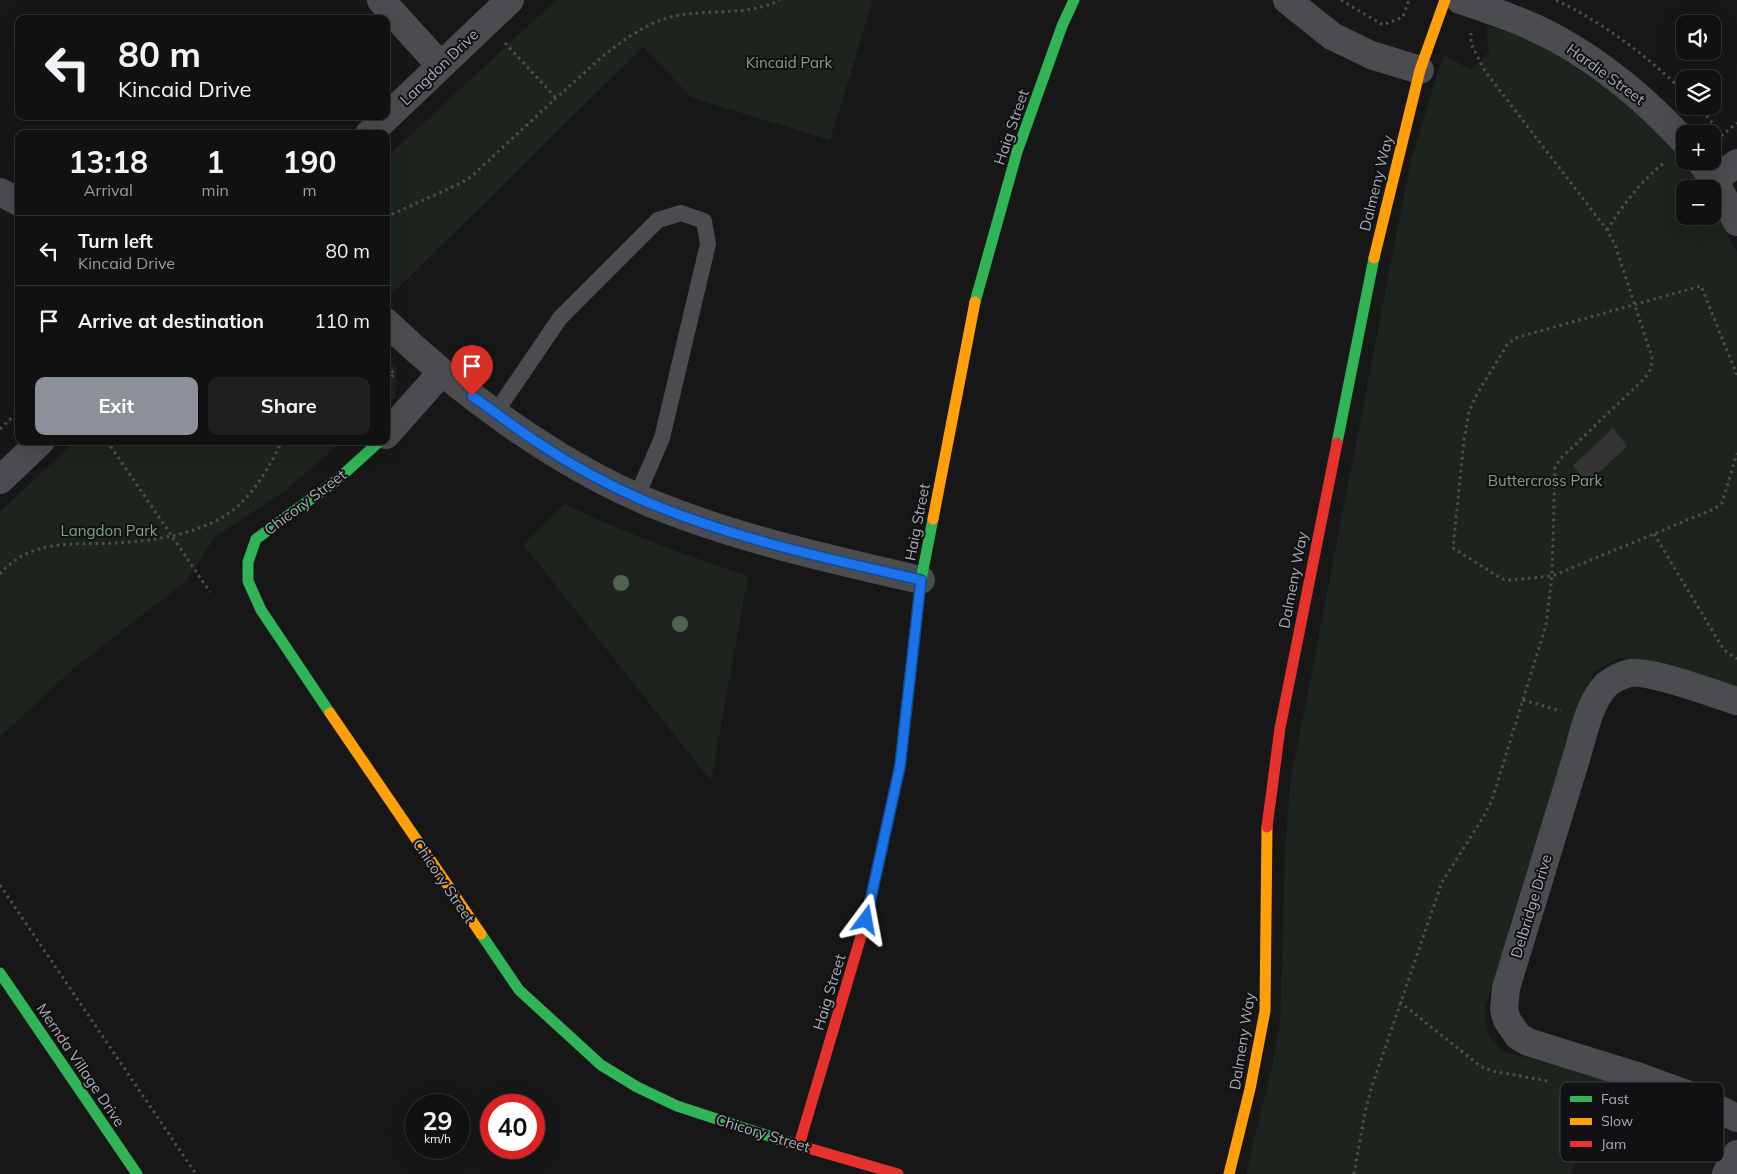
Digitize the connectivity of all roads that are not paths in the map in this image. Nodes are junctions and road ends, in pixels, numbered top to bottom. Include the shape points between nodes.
1 (381, 0) edge
2 (510, 0) edge
3 (1074, 0) edge
4 (1287, 0) edge
5 (1445, 0) edge
6 (1469, 3) edge
7 (440, 65) junction
8 (1420, 70) junction
9 (390, 114) edge
10 (383, 120) edge
11 (373, 130) edge
12 (1676, 148) edge
13 (1737, 163) edge
14 (1706, 171) edge
15 (0, 192) edge
16 (15, 200) edge
17 (1737, 222) edge
18 (390, 326) edge
19 (441, 373) junction
20 (496, 412) junction
21 (390, 430) edge
22 (37, 445) edge
23 (376, 445) edge
24 (0, 480) edge
25 (637, 496) junction
26 (921, 580) junction
27 (1737, 701) edge
28 (2, 980) edge
29 (1651, 1082) edge
30 (1724, 1112) edge
31 (1737, 1118) edge
32 (799, 1145) junction
33 (1737, 1154) edge
34 (137, 1174) edge
35 (898, 1174) edge
36 (1229, 1174) edge
37 (1726, 1174) edge

1 - 7 street
2 - 7 street, Langdon Drive
3 - 26 street, Haig Street via 1017,152 976,297
4 - 8 street via 1332,36 1371,56
5 - 8 street, Dalmeny Way
6 - 12 street, Hardie Street via 1515,19 1590,58 1661,116
7 - 9 street, Langdon Drive
8 - 36 street, Dalmeny Way via 1377,243 1280,728 1267,822 1265,1011
10 - 11 street, Langdon Drive
13 - 14 street
14 - 17 street
15 - 16 street
18 - 19 street
19 - 20 street
19 - 21 street
20 - 25 street via 538,443
20 - 25 lane via 560,318 658,220 681,213 704,221 708,244 662,438
22 - 24 street
23 - 32 street, Chicory Street via 337,480 256,539 248,553 245,572 250,592 267,621 519,990 601,1065 637,1087 677,1106
25 - 26 street via 722,529
26 - 32 street, Haig Street via 900,766 866,920
27 - 29 street, Delbridge Drive via 1655,676 1630,673 1606,686 1588,719 1504,1000 1506,1020 1518,1036 1528,1042
28 - 34 street, Mernda Village Drive
30 - 31 street, Delbridge Drive
32 - 35 street, Chicory Street
33 - 37 street

